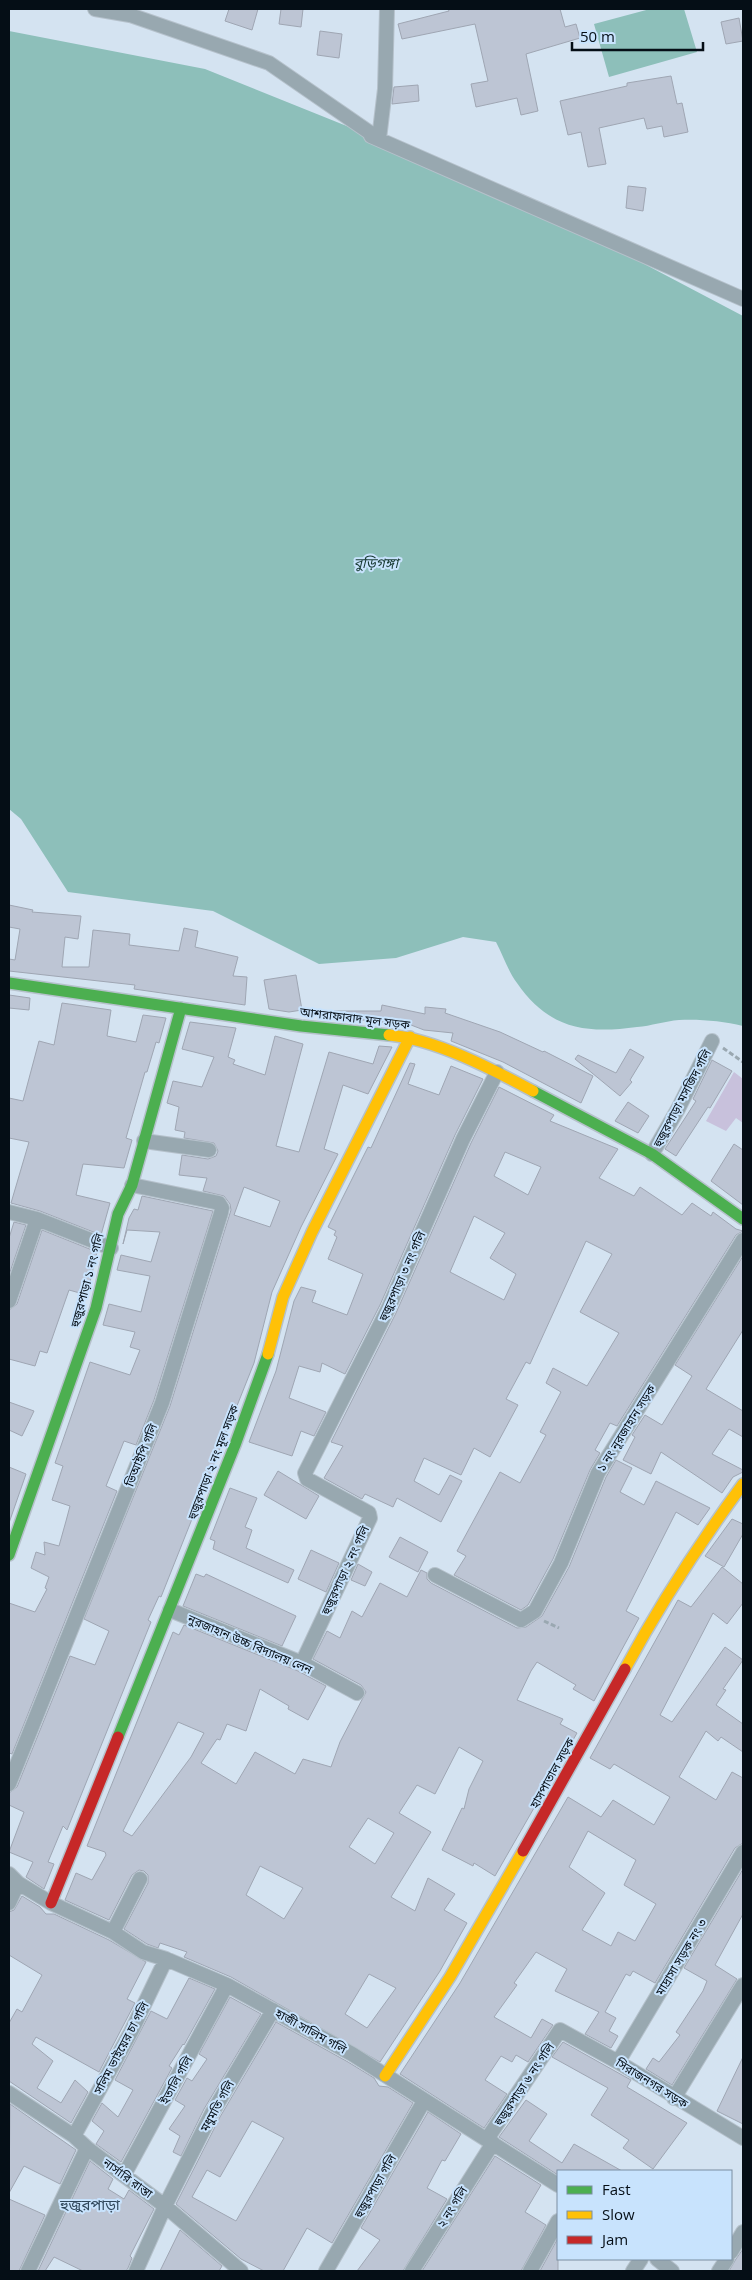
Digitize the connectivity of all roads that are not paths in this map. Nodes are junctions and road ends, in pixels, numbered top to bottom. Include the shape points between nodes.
1 (95, 9) edge
2 (387, 9) edge
3 (341, 123) dead end
4 (743, 299) edge
5 (9, 983) edge
6 (181, 1008) junction
7 (410, 1037) junction
8 (712, 1041) road end
9 (497, 1072) junction
10 (144, 1141) junction
11 (209, 1150) dead end
12 (652, 1154) junction
13 (132, 1185) junction
14 (9, 1212) edge
15 (37, 1219) junction
16 (743, 1219) edge
17 (743, 1240) edge
18 (111, 1248) junction
19 (9, 1301) edge
20 (307, 1479) joint
21 (743, 1484) edge
22 (9, 1555) edge
23 (435, 1576) dead end
24 (170, 1610) junction
25 (302, 1663) junction
26 (357, 1693) dead end
27 (9, 1784) edge
28 (743, 1852) edge
29 (14, 1878) edge
30 (140, 1879) dead end
31 (9, 1903) edge
32 (51, 1903) junction
33 (113, 1932) junction
34 (166, 1959) junction
35 (227, 1985) junction
36 (743, 1985) edge
37 (273, 2010) junction
38 (560, 2030) joint
39 (618, 2062) junction
40 (385, 2076) junction
41 (9, 2093) edge
42 (674, 2098) junction
43 (424, 2100) junction
44 (74, 2136) junction
45 (743, 2138) edge
46 (490, 2141) junction
47 (87, 2148) junction
48 (124, 2175) junction
49 (557, 2184) edge
50 (165, 2206) junction
51 (557, 2223) edge
52 (743, 2232) edge
53 (732, 2250) edge
54 (640, 2260) edge
55 (658, 2260) edge
56 (726, 2260) edge
57 (28, 2271) edge
58 (136, 2271) edge
59 (240, 2271) edge
60 (326, 2271) edge
61 (412, 2271) edge
62 (530, 2271) edge
63 (634, 2271) edge
64 (672, 2271) edge
65 (719, 2271) edge

1 - 2 street via 130,15 269,63 379,138 385,89
3 - 4 street
5 - 6 street, আশরাফাবাদ মূল সড়ক
6 - 7 street, আশরাফাবাদ মূল সড়ক via 301,1026
6 - 10 street, হুজুরপাড়া ১ নং গলি
7 - 9 street, আশরাফাবাদ মূল সড়ক
7 - 24 street, হুজুরপাড়া ২ নং মূল সড়ক via 283,1297 265,1367
8 - 12 street, হুজুরপাড়া মসজিদ গলি
9 - 12 street, আশরাফাবাদ মূল সড়ক
9 - 20 street, হুজুরপাড়া ৩ নং গলি via 463,1139 388,1309 305,1473
10 - 11 street
10 - 13 street, হুজুরপাড়া ১ নং গলি
12 - 16 street, আশরাফাবাদ মূল সড়ক
13 - 18 street, হুজুরপাড়া ১ নং গলি via 118,1214
13 - 27 street, ভিআইপি গলি via 219,1203 221,1213 162,1403
14 - 15 street
15 - 18 street
15 - 19 street
17 - 23 street, ১ নং নূরজাহান সড়ক via 598,1472 561,1563 535,1611 521,1620
18 - 22 street, হুজুরপাড়া ১ নং গলি via 96,1308
20 - 25 street, হুজুরপাড়া ২ নং গলি via 369,1513 370,1518
21 - 40 street, হাসপাতাল সড়ক via 694,1551 649,1624 564,1781 455,1969
24 - 25 street, নুরজাহান উচ্চ বিদ্যালয় লেন
24 - 32 street, হুজুরপাড়া ২ নং মূল সড়ক
25 - 26 street, নুরজাহান উচ্চ বিদ্যালয় লেন
28 - 39 street, মাদ্রাসা সড়ক নং ৩
29 - 31 street
29 - 32 street, হাজী সালিম গলি
30 - 33 street
32 - 33 street, হাজী সালিম গলি
33 - 34 street, হাজী সালিম গলি via 143,1952
34 - 35 street, হাজী সালিম গলি
34 - 44 street, সলিম ভাইয়ের চা গলি via 132,2032
35 - 37 street, হাজী সালিম গলি
35 - 48 street, ইতালি গলি
36 - 42 street
37 - 40 street, হাজী সালিম গলি
37 - 50 street, মধুমতি গলি via 212,2113
38 - 39 street, সিরাজনগর সড়ক
38 - 46 street, হুজুরপাড়া ৬ নং গলি
39 - 42 street, সিরাজনগর সড়ক
40 - 43 street, হাজী সালিম গলি
41 - 44 street, নার্সারি রাস্তা
42 - 45 street, সিরাজনগর সড়ক
43 - 46 street, হাজী সালিম গলি
43 - 60 street, হুজুরপাড়া গলি
44 - 47 street, নার্সারি রাস্তা
46 - 49 street, হাজী সালিম গলি
46 - 61 street, ২ নং গলি
47 - 48 street, নার্সারি রাস্তা
47 - 57 street
48 - 50 street, নার্সারি রাস্তা
50 - 58 street, মধুমতি গলি
50 - 59 street, নার্সারি রাস্তা
51 - 62 street
52 - 53 street
54 - 63 street
55 - 64 street
56 - 65 street

